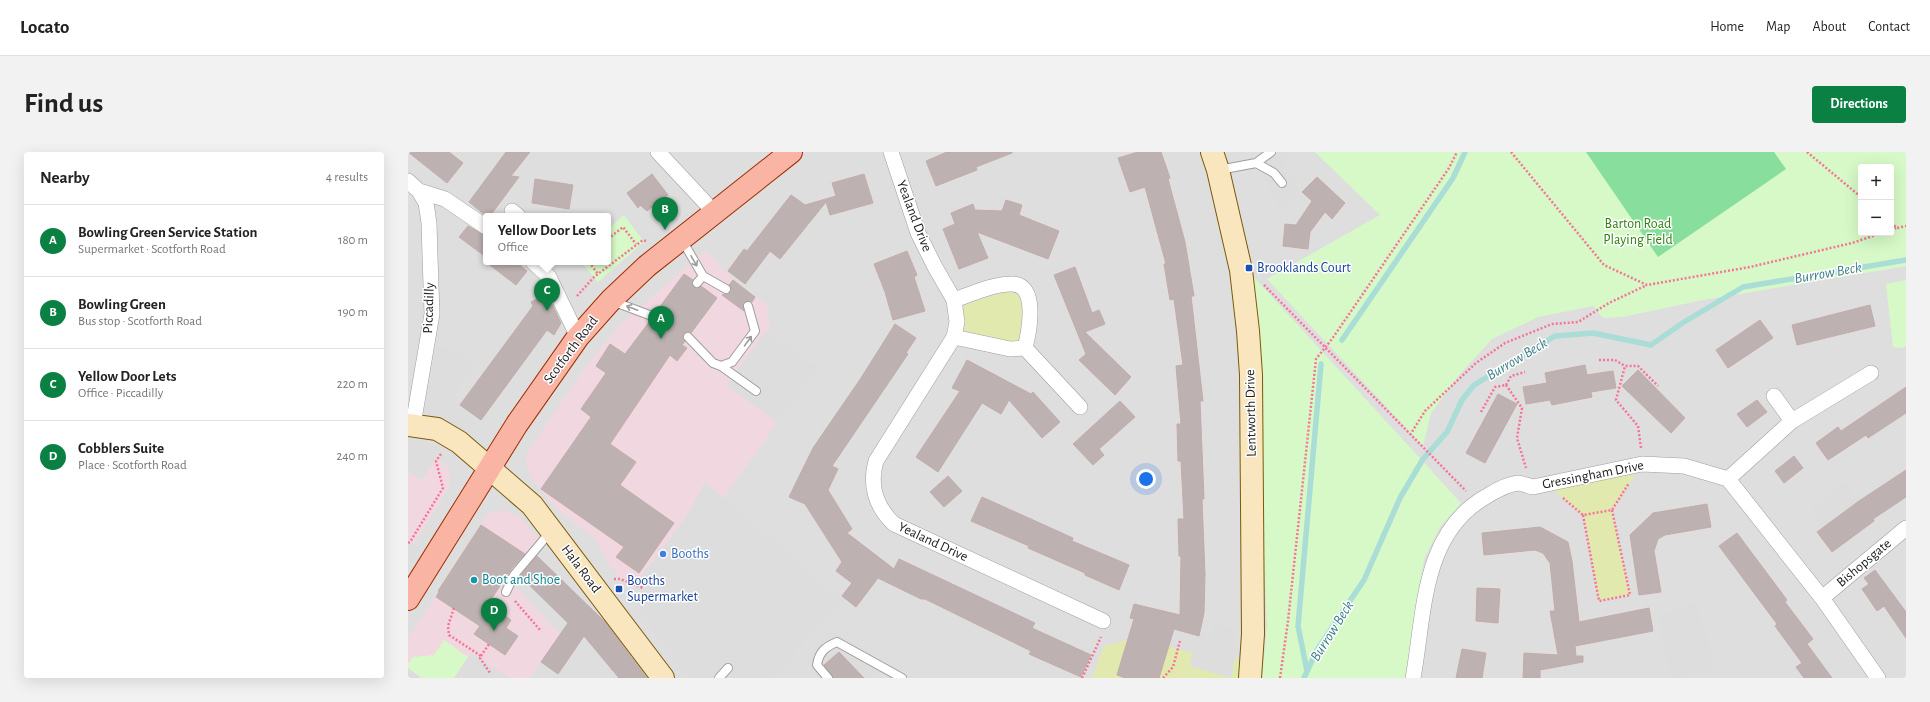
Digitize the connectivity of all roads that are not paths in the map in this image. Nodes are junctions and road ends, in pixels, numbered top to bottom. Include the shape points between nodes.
1 (658, 152) edge
2 (791, 152) edge
3 (891, 152) edge
4 (1271, 152) edge
5 (1215, 161) edge
6 (1256, 163) junction
7 (1282, 182) dead end
8 (414, 186) edge
9 (714, 212) junction
10 (483, 225) edge
11 (674, 245) junction
12 (548, 269) edge
13 (703, 276) junction
14 (697, 283) dead end
15 (726, 289) dead end
16 (611, 300) junction
17 (954, 300) junction
18 (748, 306) dead end
19 (652, 316) dead end
20 (578, 337) junction
21 (688, 337) dead end
22 (954, 337) junction
23 (1025, 348) junction
24 (722, 366) junction
25 (1871, 373) dead end
26 (756, 391) dead end
27 (1774, 396) dead end
28 (1080, 407) dead end
29 (1792, 421) junction
30 (411, 425) edge
31 (490, 468) junction
32 (1728, 479) junction
33 (1906, 528) edge
34 (551, 530) junction
35 (506, 592) road end
36 (1822, 598) junction
37 (408, 600) edge
38 (1103, 621) road end
39 (728, 668) dead end
40 (663, 678) edge
41 (719, 678) edge
42 (828, 678) edge
43 (902, 678) edge
44 (1250, 678) edge
45 (1413, 678) edge
46 (1878, 678) edge

1 - 9 street
2 - 9 main road, Scotforth Road
3 - 17 street, Yealand Drive via 918,233
4 - 6 lane
5 - 6 lane
5 - 44 street, Lentworth Drive via 1241,270 1251,375 1253,634
6 - 7 lane via 1274,173
8 - 10 street, Piccadilly via 445,199
8 - 30 street, Piccadilly via 426,203 429,223 432,314
9 - 11 main road, Scotforth Road
11 -> 13 lane
11 - 16 main road, Scotforth Road
12 - 20 street
13 - 14 lane
13 - 15 lane
19 -> 16 lane
16 - 20 main road, Scotforth Road
17 - 22 street, Yealand Drive via 957,322
17 - 23 street via 1004,284 1013,283 1022,287 1028,294 1030,311
24 -> 18 lane via 732,362 755,331
20 - 31 main road, Scotforth Road via 517,424
21 - 24 lane via 713,363
22 - 23 street via 1010,349
22 - 38 street, Yealand Drive via 876,461 872,482 879,506 894,524
23 - 28 street
24 - 26 lane
25 - 29 street
27 - 29 street
29 - 32 street
30 - 31 street, Hala Road via 436,429 451,437
31 - 34 street, Hala Road via 532,505
31 - 37 main road, Scotforth Road
32 - 36 street
32 - 45 street, Gressingham Drive via 1684,466 1642,464 1539,486 1518,483 1495,491 1476,502 1458,519 1443,539 1425,590
33 - 36 street, Bishopsgate
34 - 35 lane via 514,575
34 - 40 street, Hala Road
36 - 46 street
39 - 41 lane
42 - 43 lane via 816,665 827,646 837,642

